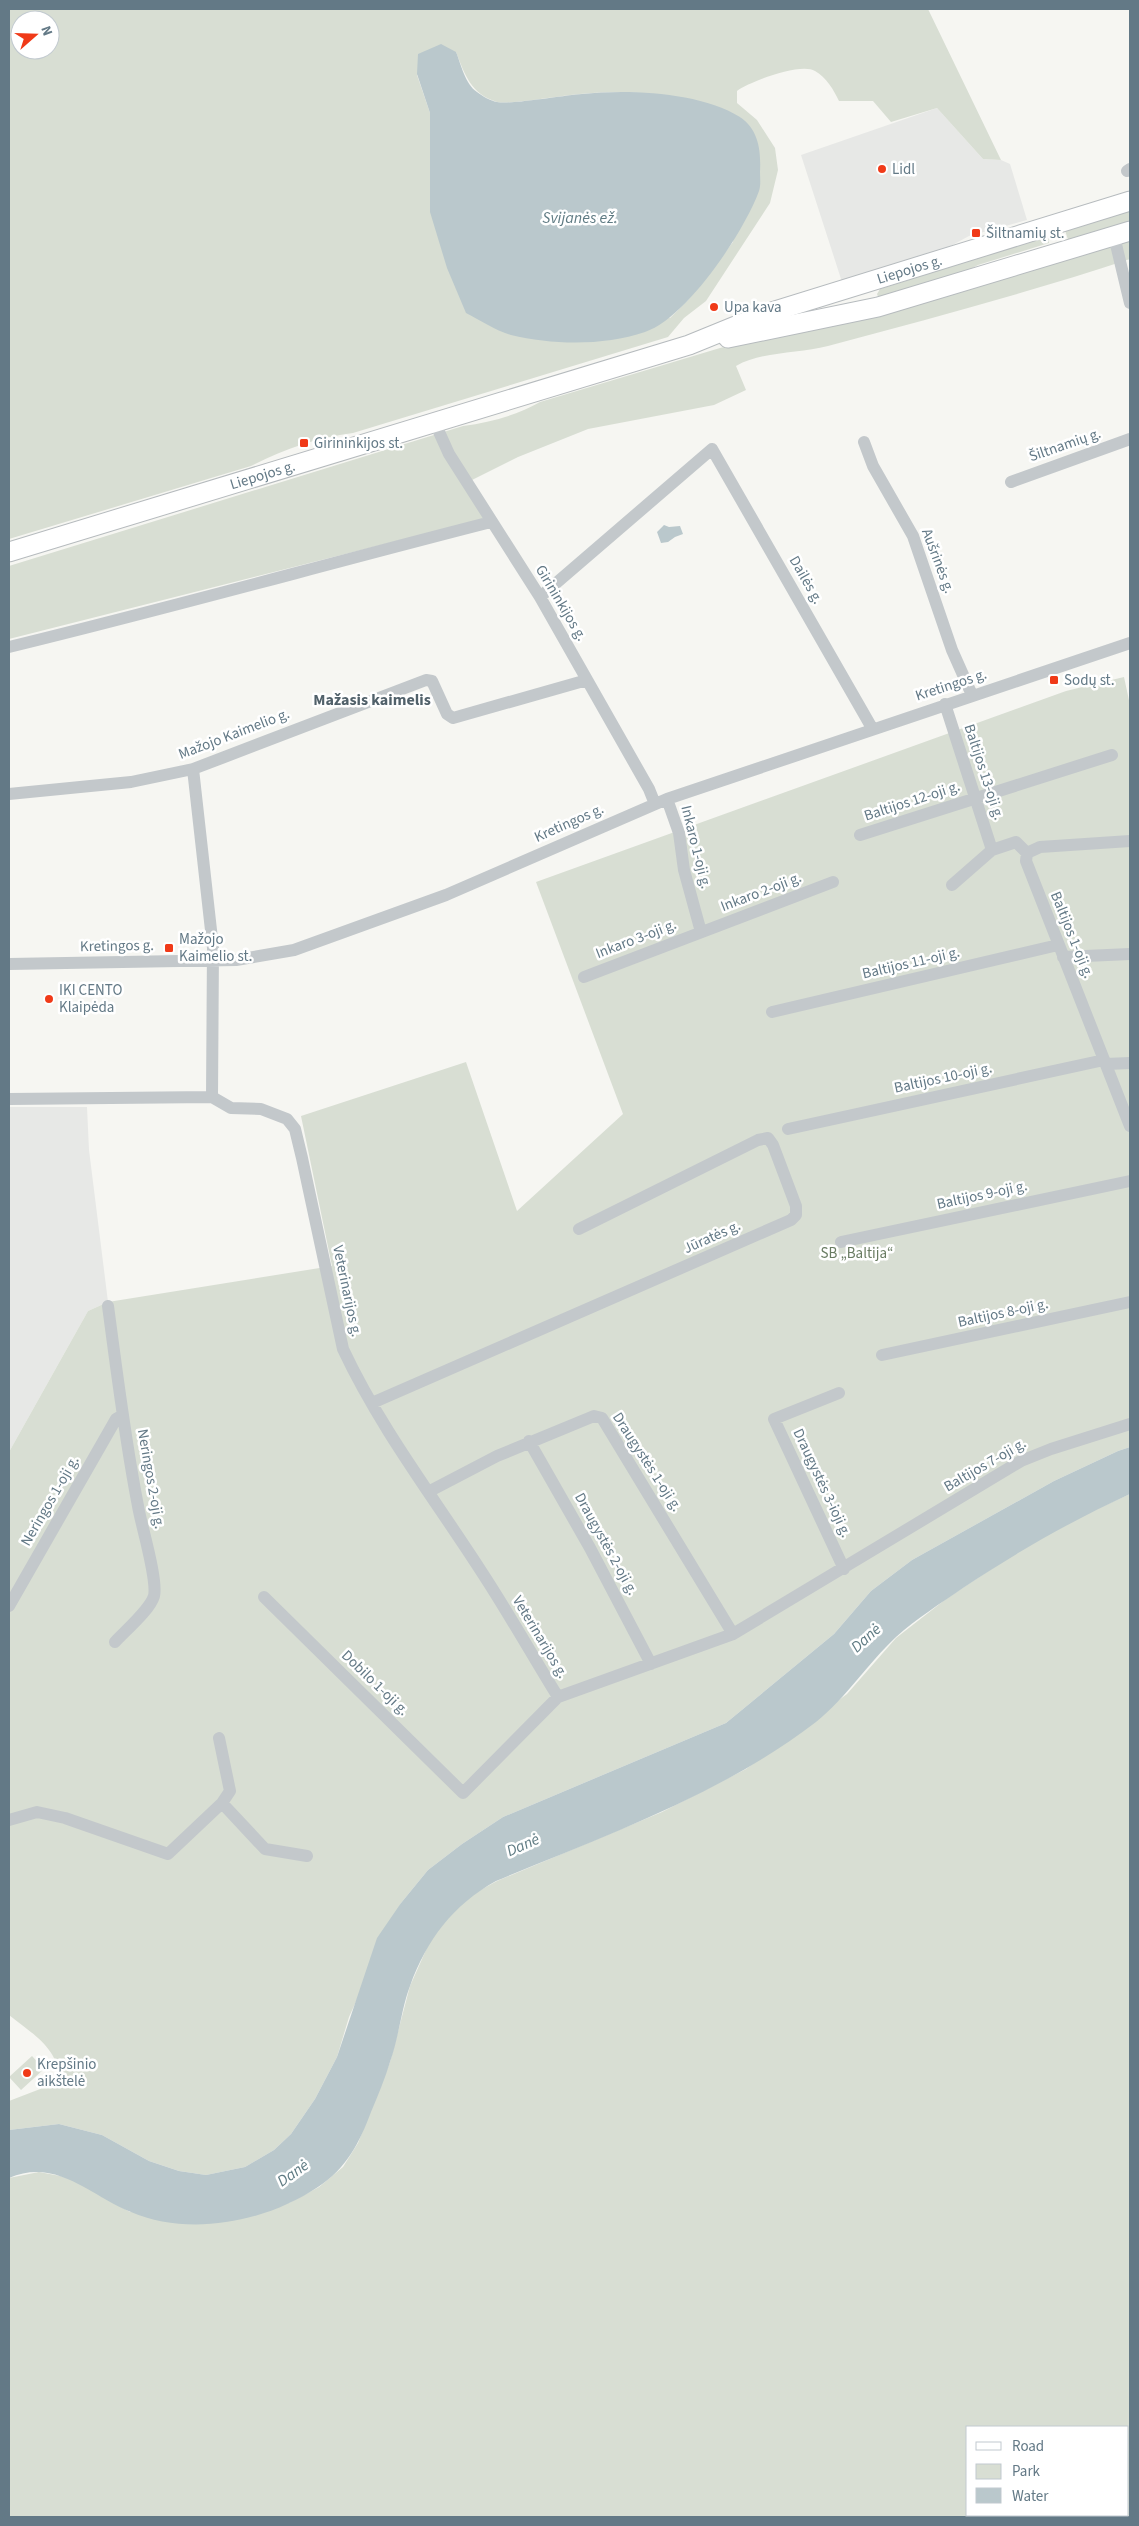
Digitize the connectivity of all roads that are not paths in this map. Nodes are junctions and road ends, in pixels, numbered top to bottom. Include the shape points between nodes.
1 (1130, 201) edge
2 (1052, 224) junction
3 (1122, 234) edge
4 (1061, 252) junction
5 (870, 281) junction
6 (1130, 303) edge
7 (878, 307) junction
8 (689, 345) junction
9 (435, 423) junction
10 (1130, 439) edge
11 (864, 442) dead end
12 (1011, 482) dead end
13 (491, 522) junction
14 (9, 552) edge
15 (540, 597) junction
16 (1130, 643) edge
17 (9, 647) edge
18 (587, 680) junction
19 (972, 695) junction
20 (945, 704) junction
21 (872, 728) junction
22 (1112, 755) dead end
23 (192, 769) junction
24 (9, 794) edge
25 (975, 798) junction
26 (661, 801) junction
27 (860, 835) dead end
28 (1130, 841) edge
29 (992, 850) junction
30 (1027, 853) junction
31 (834, 882) dead end
32 (952, 885) dead end
33 (701, 932) junction
34 (1060, 951) junction
35 (1130, 954) edge
36 (213, 961) junction
37 (9, 964) edge
38 (584, 977) dead end
39 (772, 1012) dead end
40 (1105, 1062) junction
41 (1130, 1063) edge
42 (212, 1097) junction
43 (9, 1099) edge
44 (1130, 1126) edge
45 (788, 1129) dead end
46 (1130, 1181) edge
47 (579, 1228) dead end
48 (841, 1242) dead end
49 (1130, 1302) edge
50 (108, 1306) dead end
51 (882, 1355) dead end
52 (839, 1393) dead end
53 (372, 1403) junction
54 (122, 1415) junction
55 (1130, 1424) edge
56 (529, 1441) junction
57 (428, 1492) junction
58 (844, 1569) junction
59 (264, 1597) dead end
60 (9, 1606) edge
61 (733, 1634) junction
62 (115, 1642) dead end
63 (651, 1664) junction
64 (558, 1697) junction
65 (219, 1738) dead end
66 (222, 1803) junction
67 (9, 1820) edge
68 (307, 1856) dead end

1 - 2 main road, Liepojos g.
2 - 4 main road
2 - 5 main road, Liepojos g.
3 - 4 main road, Liepojos g.
3 - 6 street
4 - 7 main road, Liepojos g.
5 - 7 main road via 866,293
5 - 8 main road, Liepojos g. via 765,314
7 - 8 main road, Liepojos g.
8 - 9 main road, Liepojos g.
9 - 13 street, Girininkijos g. via 449,454
9 - 14 main road, Liepojos g.
10 - 12 street, Šiltnamių g.
11 - 19 street, Aušrinės g. via 873,466 913,536 952,650
13 - 15 street, Girininkijos g.
13 - 17 street
15 - 18 street, Girininkijos g.
15 - 21 street, Dailės g. via 712,449
16 - 19 street, Kretingos g.
18 - 23 street, Mažojo Kaimelio g. via 453,718 447,714 432,681 426,680
18 - 26 street, Girininkijos g. via 649,789
19 - 20 street, Kretingos g.
20 - 21 street, Kretingos g.
20 - 25 street, Baltijos 13-oji g.
21 - 26 street, Kretingos g.
22 - 25 street, Baltijos 12-oji g.
23 - 24 street, Mažojo Kaimelio g. via 131,782
23 - 36 street
25 - 27 street, Baltijos 12-oji g.
25 - 29 street, Baltijos 13-oji g.
26 - 33 street, Inkaro 1-oji g. via 679,833 684,870
26 - 36 street, Kretingos g. via 454,891 341,935 272,956
28 - 30 street via 1040,847
29 - 30 street via 1016,842
29 - 32 street
30 - 34 street, Baltijos 1-oji g. via 1029,871
31 - 33 street, Inkaro 2-oji g.
33 - 38 street, Inkaro 3-oji g.
34 - 35 street, Baltijos 11-oji g.
34 - 39 street, Baltijos 11-oji g.
34 - 40 street, Baltijos 1-oji g.
36 - 37 street, Kretingos g.
36 - 42 street
40 - 41 street, Baltijos 10-oji g.
40 - 44 street, Baltijos 1-oji g.
40 - 45 street, Baltijos 10-oji g.
42 - 43 street, Veterinarijos g.
42 - 53 street, Veterinarijos g. via 231,1108 277,1114 287,1119 295,1129 343,1349
46 - 48 street, Baltijos 9-oji g.
47 - 53 street, Jūratės g. via 768,1138 796,1206 796,1215 791,1220
49 - 51 street, Baltijos 8-oji g.
50 - 54 street, Neringos 2-oji g.
52 - 58 street, Draugystės 3-ioji g. via 774,1419
53 - 57 street, Veterinarijos g.
54 - 60 street, Neringos 1-oji g. via 116,1419
54 - 62 street, Neringos 2-oji g. via 154,1595 149,1605
55 - 58 street, Baltijos 7-oji g. via 1022,1461
56 - 57 street, Draugystės 1-oji g.
56 - 61 street, Draugystės 1-oji g. via 594,1416 602,1418
56 - 63 street, Draugystės 2-oji g.
57 - 64 street, Veterinarijos g. via 482,1572
58 - 61 street, Baltijos 7-oji g.
59 - 64 street, Dobilo 1-oji g. via 463,1793
61 - 63 street, Baltijos 7-oji g.
63 - 64 street, Baltijos 7-oji g.
65 - 66 street via 230,1791
66 - 67 street via 168,1854 65,1818 37,1812
66 - 68 street via 265,1849

